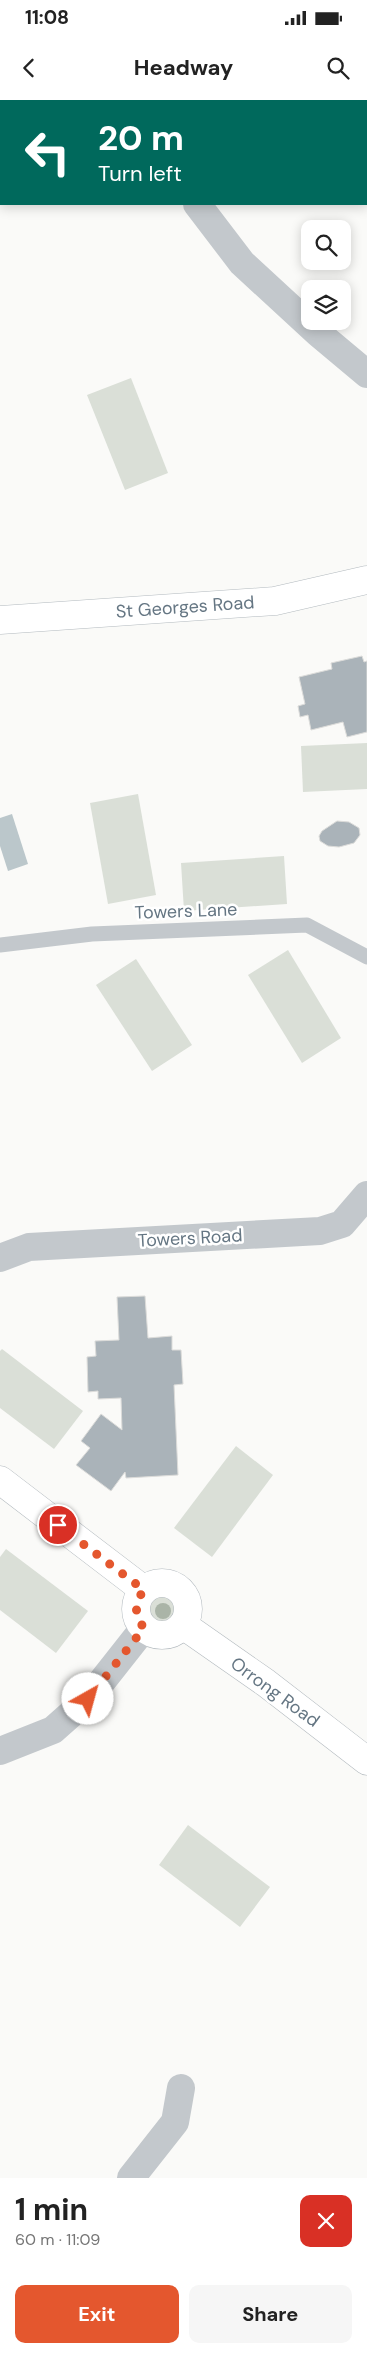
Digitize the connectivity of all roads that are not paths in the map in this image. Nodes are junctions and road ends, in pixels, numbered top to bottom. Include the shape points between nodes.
1 (198, 205) edge
2 (367, 374) edge
3 (367, 580) edge
4 (0, 620) edge
5 (0, 945) edge
6 (367, 957) edge
7 (367, 1194) edge
8 (0, 1258) edge
9 (0, 1480) edge
10 (144, 1590) junction
11 (183, 1624) junction
12 (144, 1628) junction
13 (0, 1751) edge
14 (367, 1760) edge
15 (182, 2088) dead end
16 (131, 2178) edge

1 - 2 street via 242,264
3 - 4 street, St Georges Road via 275,600
5 - 6 lane, Towers Lane via 92,934 307,924
7 - 8 street, Towers Road via 342,1224 320,1231 29,1247
9 - 10 street
10 - 11 street via 151,1585 168,1583 182,1592 188,1608
10 - 12 street via 136,1605
11 - 12 street via 171,1634 164,1635
11 - 14 street, Orrong Road
12 - 13 street via 88,1699 53,1730
15 - 16 street via 175,2122

